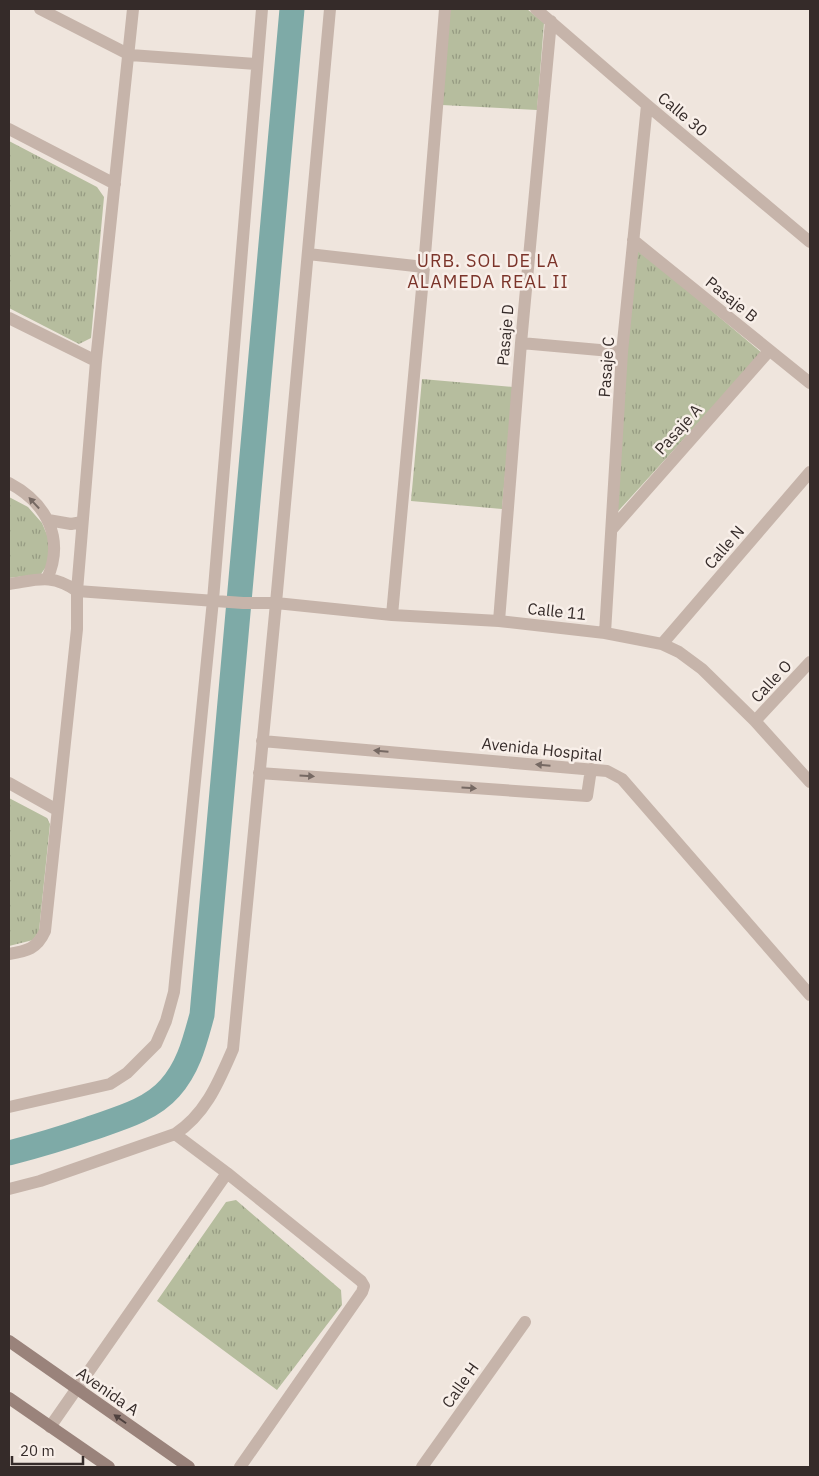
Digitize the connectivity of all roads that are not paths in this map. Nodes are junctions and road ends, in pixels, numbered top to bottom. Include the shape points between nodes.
1 (40, 9) edge
2 (134, 9) edge
3 (262, 9) edge
4 (330, 9) edge
5 (445, 9) edge
6 (536, 9) edge
7 (551, 21) junction
8 (130, 55) junction
9 (257, 64) junction
10 (647, 105) junction
11 (9, 129) edge
12 (115, 184) junction
13 (634, 240) junction
14 (810, 242) edge
15 (308, 254) junction
16 (424, 267) junction
17 (9, 318) edge
18 (520, 343) junction
19 (769, 351) junction
20 (622, 352) junction
21 (96, 362) junction
22 (810, 383) edge
23 (810, 472) edge
24 (9, 483) edge
25 (48, 520) junction
26 (82, 522) junction
27 (612, 528) junction
28 (47, 579) junction
29 (9, 584) edge
30 (77, 591) junction
31 (213, 600) junction
32 (276, 603) junction
33 (392, 615) junction
34 (498, 621) junction
35 (605, 632) junction
36 (662, 644) junction
37 (810, 662) edge
38 (755, 721) junction
39 (262, 741) junction
40 (591, 769) junction
41 (259, 773) junction
42 (810, 782) edge
43 (9, 783) edge
44 (57, 810) junction
45 (9, 954) edge
46 (810, 996) edge
47 (9, 1108) edge
48 (175, 1134) junction
49 (227, 1173) junction
50 (9, 1189) edge
51 (525, 1322) dead end
52 (9, 1340) edge
53 (76, 1388) junction
54 (9, 1398) edge
55 (50, 1427) junction
56 (109, 1467) edge
57 (189, 1467) edge
58 (240, 1467) edge
59 (422, 1467) edge

1 - 8 street
2 - 8 street
3 - 9 street
4 - 15 street
5 - 16 street
6 - 7 street, Calle 30
7 - 10 street, Calle 30
7 - 18 street, Pasaje D
8 - 9 street
8 - 12 street
9 - 31 street
10 - 13 street, Pasaje C
10 - 14 street, Calle 30
11 - 12 street
12 - 21 street
13 - 19 street, Pasaje B
13 - 20 street, Pasaje C
15 - 16 street
15 - 32 street
16 - 33 street
17 - 21 street
18 - 20 street
18 - 34 street, Pasaje D
19 - 22 street, Pasaje B
19 - 27 street, Pasaje A
20 - 27 street, Pasaje C
21 - 26 street
23 - 36 street, Calle N
25 -> 24 street via 28,497
25 - 26 street via 71,524
25 - 28 street via 55,546
26 - 30 street
27 - 35 street, Pasaje C
28 - 29 street
28 - 30 street via 61,581
30 - 31 street, Calle 11
30 - 44 street via 77,629
31 - 32 street, Calle 11
31 - 47 street via 174,992 166,1021 147,1055 110,1084
32 - 33 street, Calle 11
32 - 39 street
33 - 34 street, Calle 11
34 - 35 street, Calle 11
35 - 36 street, Calle 11
36 - 38 street, Calle 11 via 702,669
37 - 38 street, Calle O
38 - 42 street, Calle 11
40 -> 39 street, Avenida Hospital
39 - 41 street
41 -> 40 street via 587,796
40 - 46 street, Avenida Hospital via 607,771 622,779
41 - 48 street via 233,1049 217,1087 198,1114
43 - 44 street
44 - 45 street via 45,931 40,942 27,950
48 - 49 street
48 - 50 street
49 - 53 street
49 - 58 street via 364,1286
51 - 59 street, Calle H
52 - 53 street, Avenida A
53 - 55 street
57 -> 53 street, Avenida A
54 - 55 street
55 - 56 street

